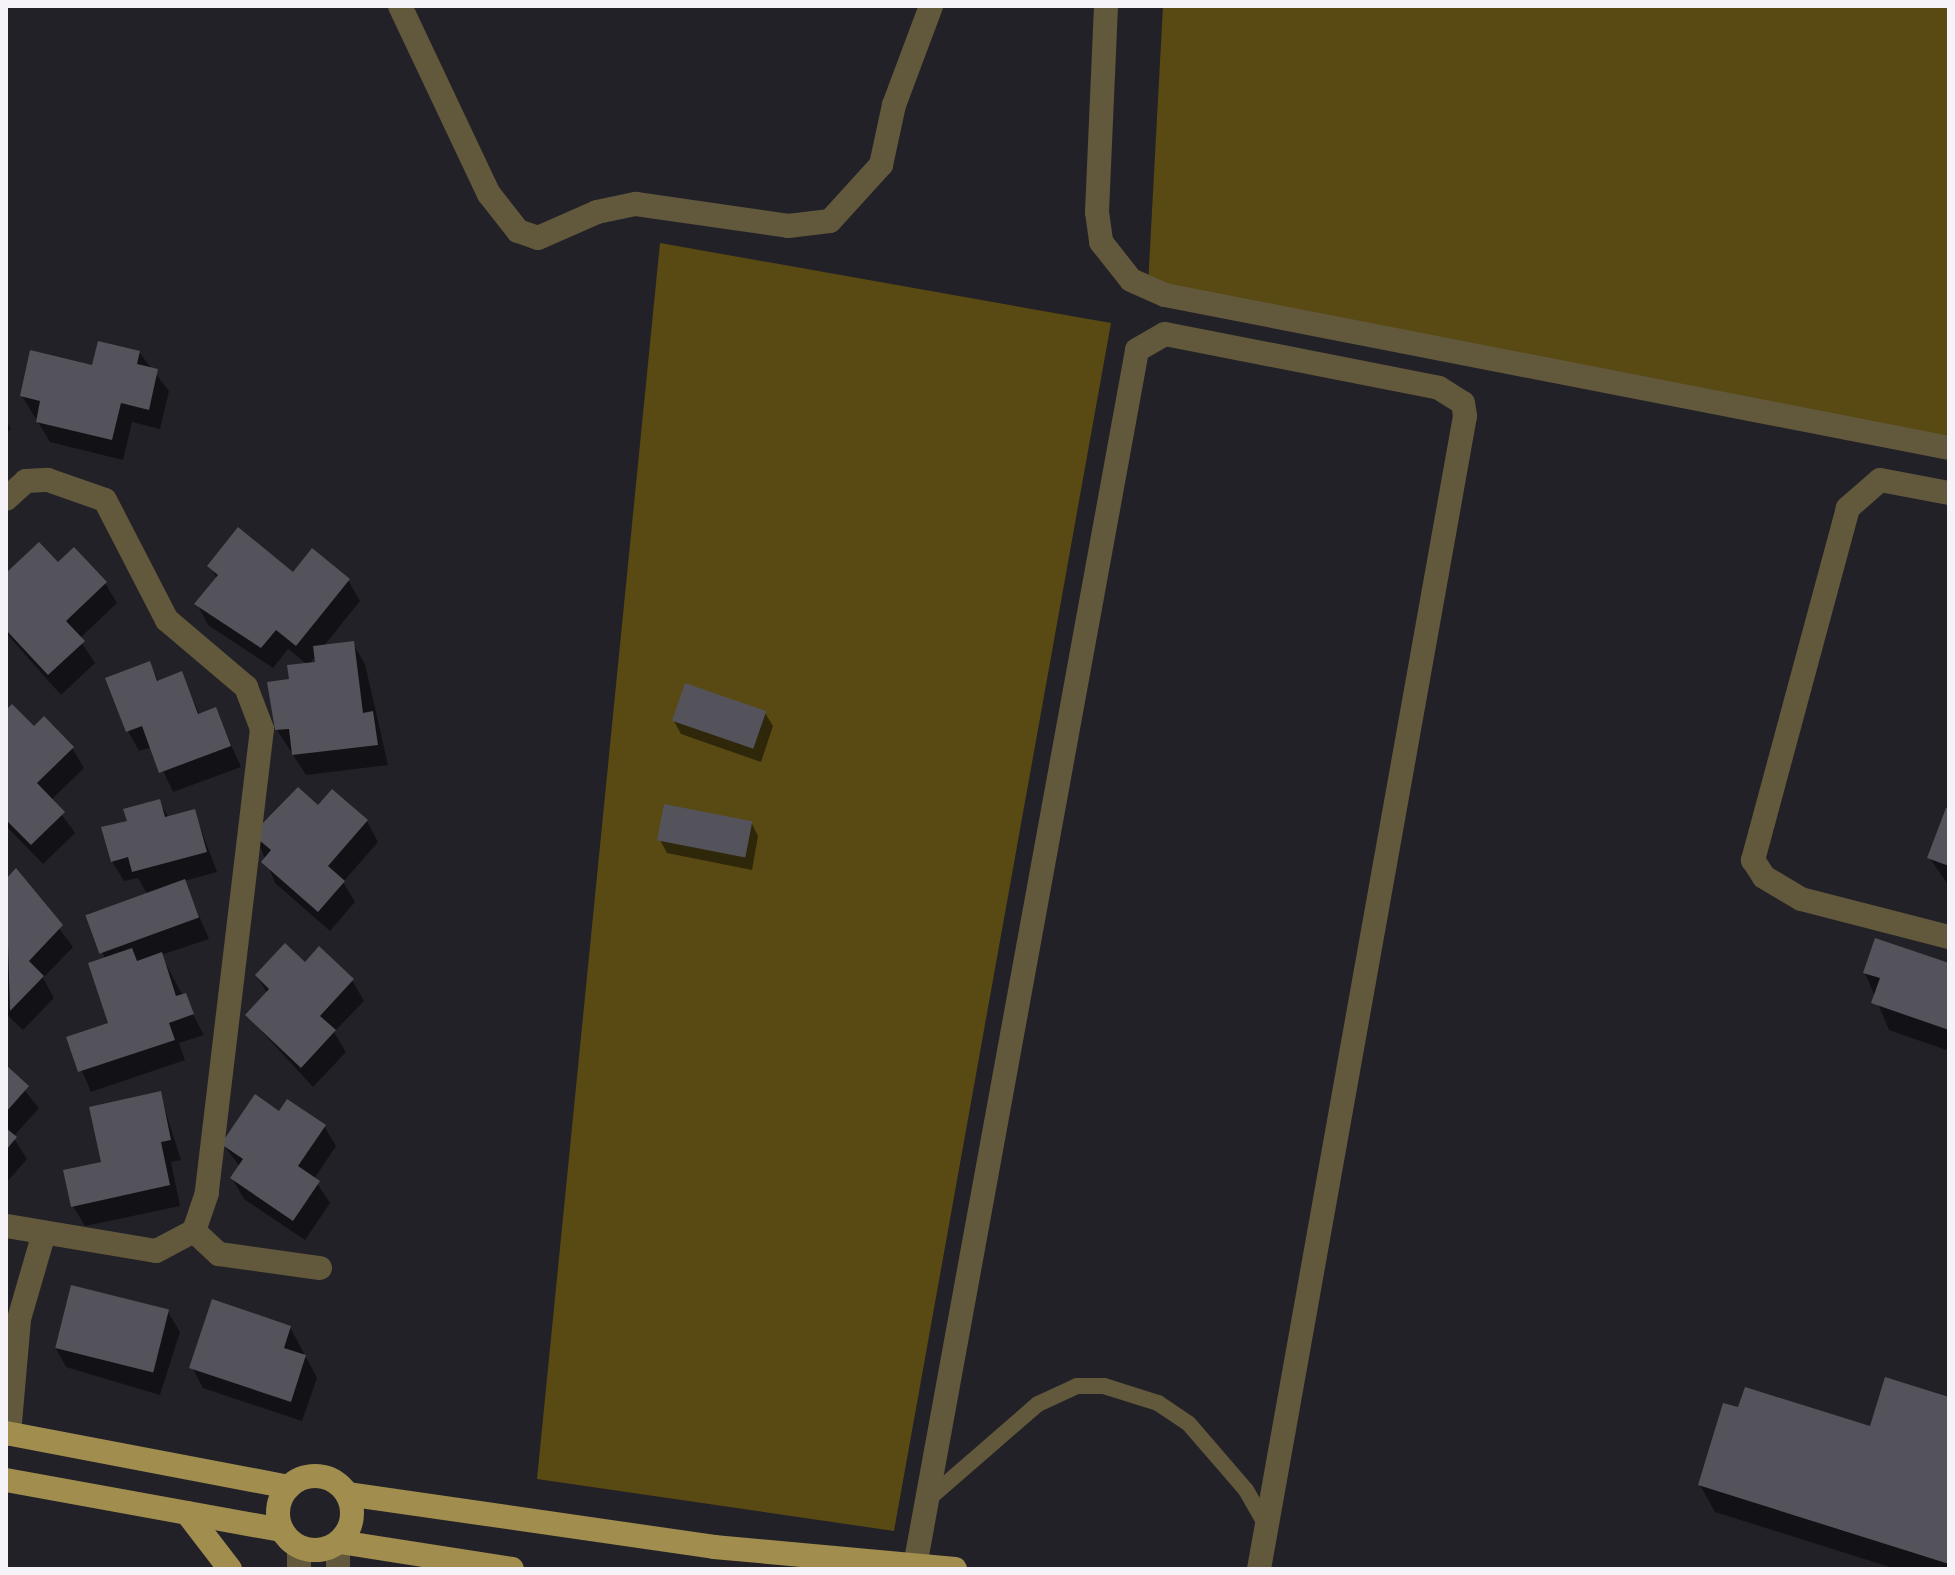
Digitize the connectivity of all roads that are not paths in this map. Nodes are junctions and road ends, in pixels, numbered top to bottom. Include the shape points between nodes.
1 (400, 6) edge
2 (931, 6) edge
3 (1106, 6) edge
4 (1949, 448) edge
5 (1949, 493) edge
6 (6, 499) edge
7 (1949, 937) edge
8 (6, 1226) edge
9 (194, 1231) junction
10 (44, 1233) junction
11 (320, 1268) dead end
12 (8, 1434) edge
13 (6, 1480) edge
14 (289, 1487) junction
15 (347, 1494) junction
16 (932, 1496) junction
17 (187, 1513) junction
18 (1268, 1528) junction
19 (339, 1543) junction
20 (293, 1549) edge
21 (469, 1566) edge
22 (915, 1566) junction
23 (230, 1569) edge
24 (338, 1569) edge
25 (512, 1569) edge
26 (955, 1569) edge
27 (1259, 1569) edge

1 - 2 street via 489,194 518,231 538,238 597,212 636,204 788,226 830,221 881,165 894,105
3 - 4 street via 1097,212 1101,242 1131,280 1165,295
5 - 7 street via 1880,480 1848,508 1753,860 1774,886 1801,899
6 - 9 street via 26,481 48,480 105,500 167,620 246,687 258,708 254,809 227,977 207,1193
8 - 10 street
9 - 10 street via 156,1251
9 - 11 street via 219,1254
10 - 12 street via 19,1319
12 - 14 main road
13 - 17 main road
14 - 15 main road via 325,1477
14 - 20 main road via 278,1507
15 - 19 main road via 350,1527
15 - 22 main road via 714,1547
16 - 18 lane via 1038,1404 1077,1386 1104,1386 1158,1403 1189,1424 1246,1490
16 - 18 street via 1137,350 1165,334 1439,388 1463,403 1465,416
16 - 22 street
17 - 20 main road
17 - 23 main road
18 - 27 street
19 - 20 main road
19 - 21 main road
19 - 24 street
21 - 25 main road
22 - 26 main road

